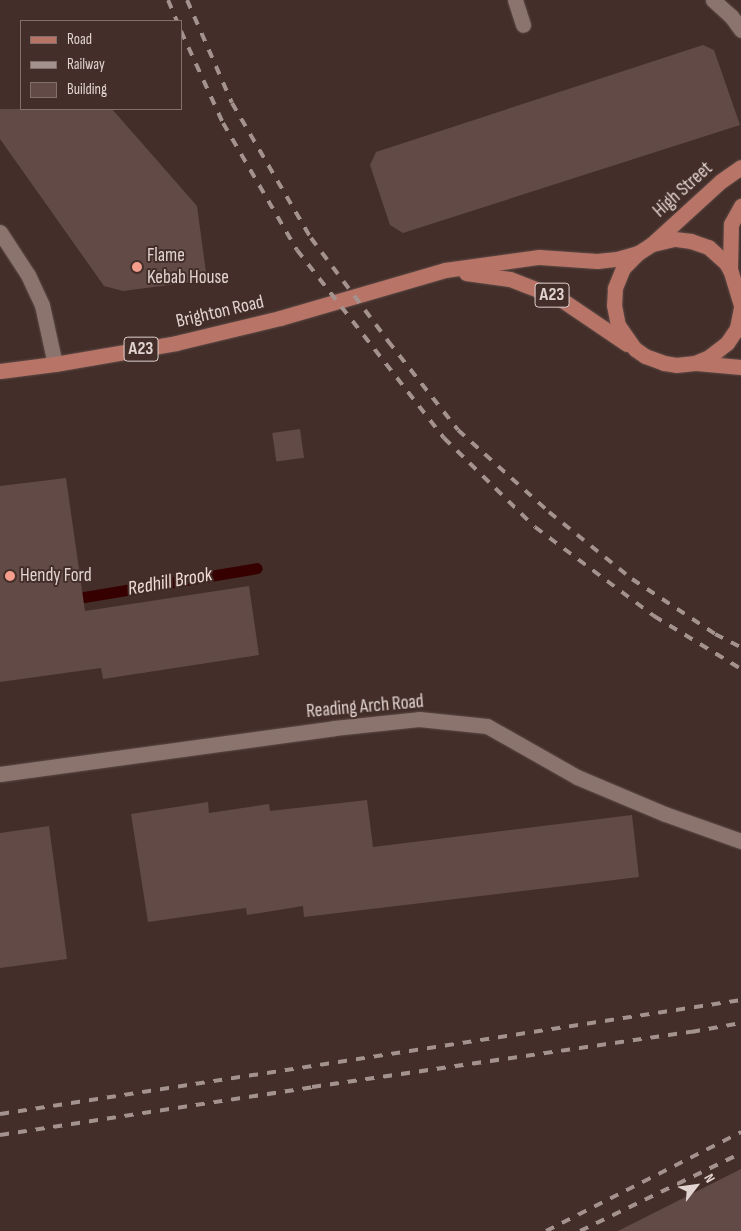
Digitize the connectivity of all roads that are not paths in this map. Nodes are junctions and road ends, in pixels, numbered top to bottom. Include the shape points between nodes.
1 (515, 0) edge
2 (713, 0) edge
3 (523, 24) dead end
4 (741, 30) edge
5 (741, 167) edge
6 (741, 206) edge
7 (0, 232) edge
8 (652, 244) junction
9 (638, 253) junction
10 (445, 270) junction
11 (730, 270) junction
12 (741, 306) edge
13 (645, 356) junction
14 (695, 363) junction
15 (55, 364) junction
16 (741, 367) edge
17 (0, 371) edge
18 (0, 774) edge
19 (741, 841) edge

1 - 3 street
2 - 4 street
5 - 8 main road, High Street
6 - 11 main road via 731,224
7 - 15 street via 28,275 42,305
8 - 9 main road
8 - 11 main road via 674,239 691,241 708,248
9 - 10 main road, Brighton Road / A23 via 597,261 539,257
9 - 13 main road via 623,268 615,288 614,306 618,325 635,349
10 - 13 main road, Brighton Road / A23 via 510,279 559,298
10 - 15 main road, Brighton Road / A23 via 280,318 176,343
11 - 12 main road
12 - 14 main road via 737,328 727,343
13 - 14 main road via 676,365
14 - 16 main road
15 - 17 main road, Brighton Road / A23
18 - 19 street, Reading Arch Road via 420,719 487,726 576,777

